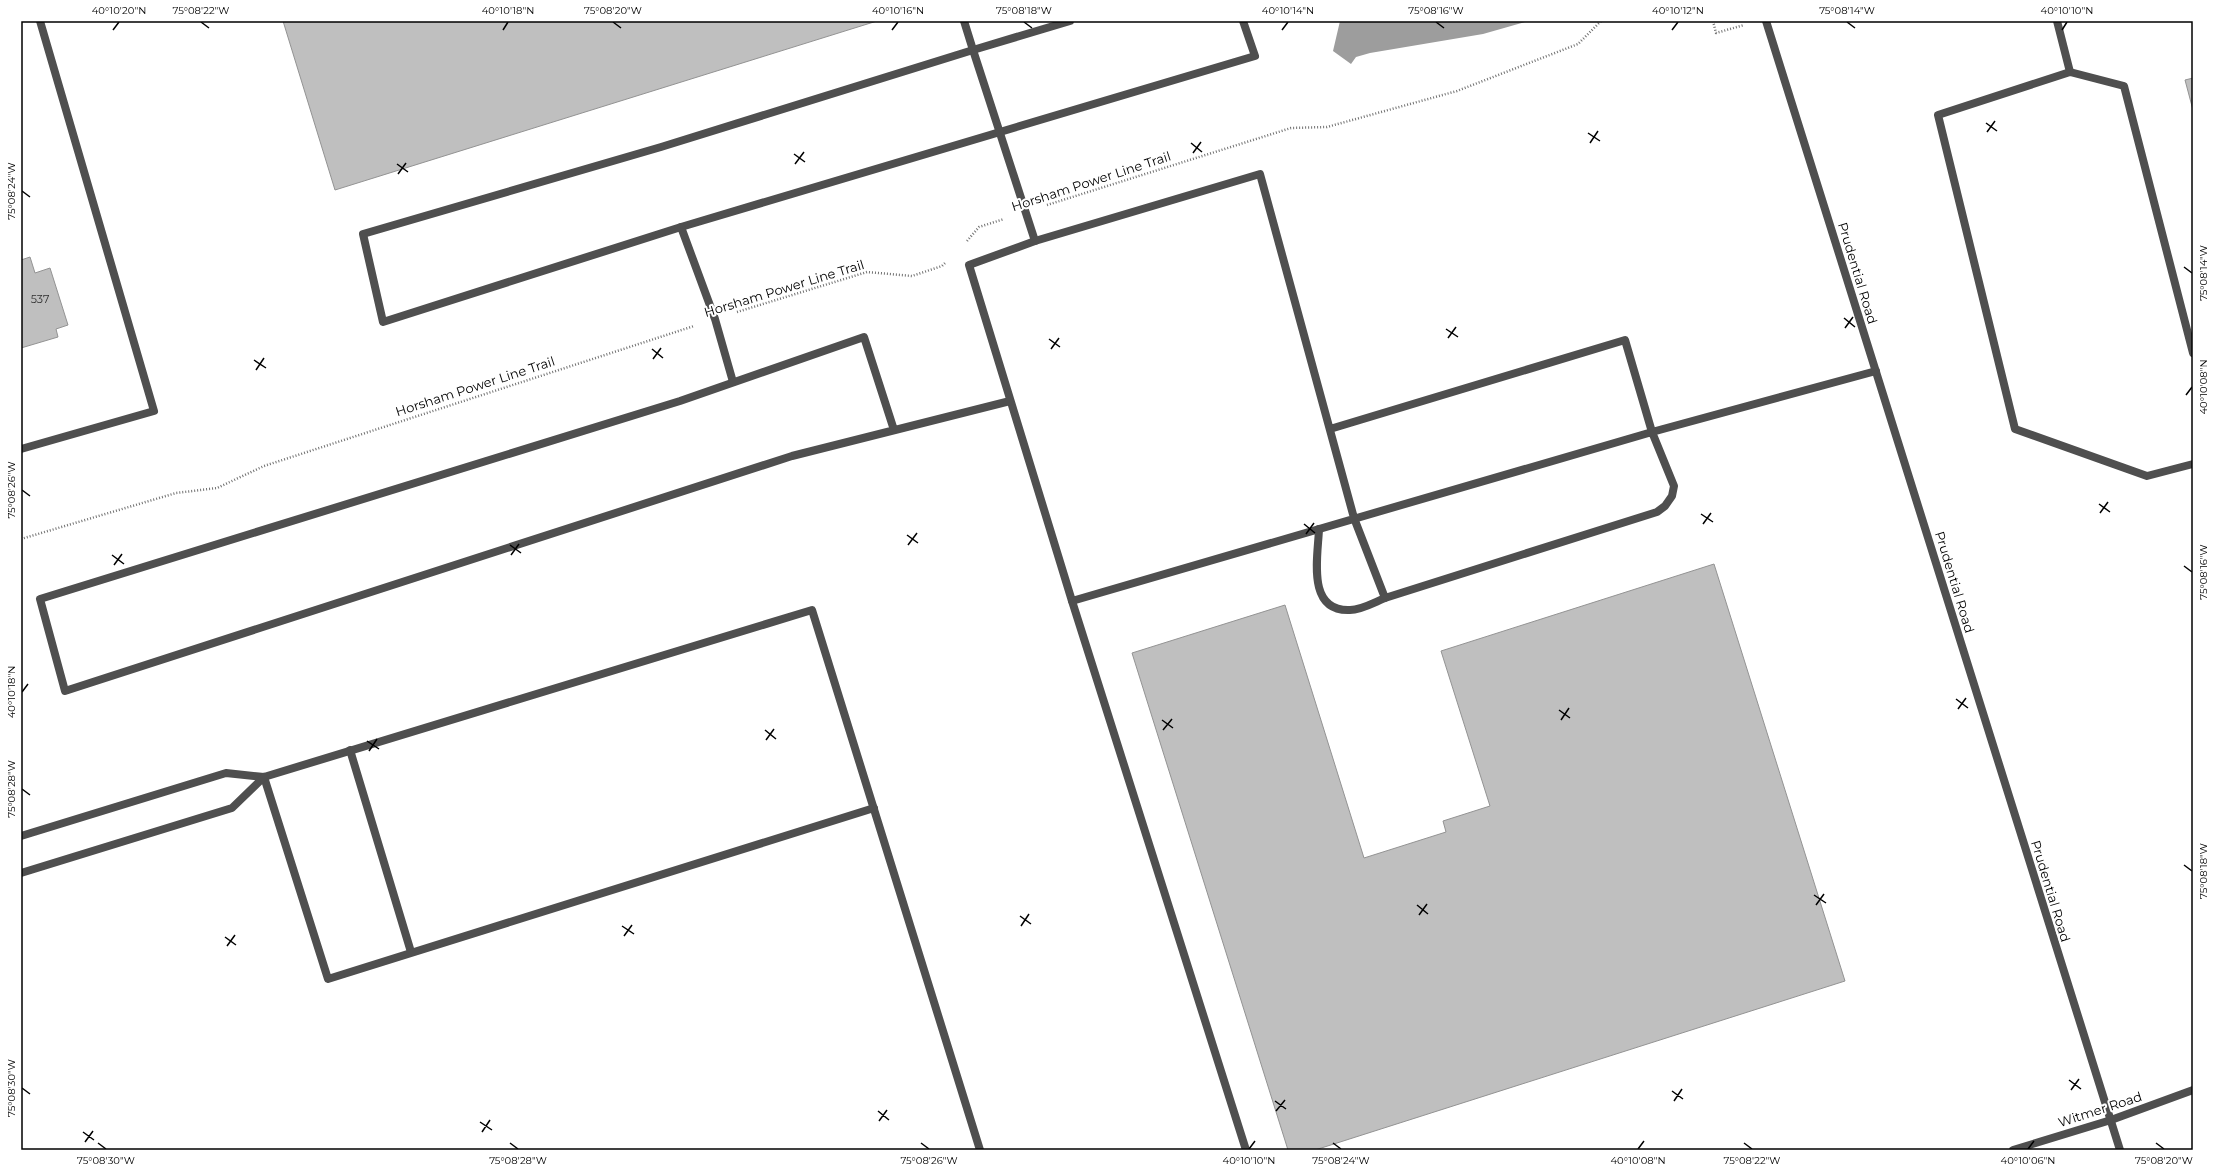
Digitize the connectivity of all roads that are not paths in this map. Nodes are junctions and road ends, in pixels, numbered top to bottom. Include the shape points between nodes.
1 (40, 21) edge
2 (964, 21) edge
3 (1070, 21) edge
4 (1243, 21) edge
5 (1766, 21) edge
6 (2057, 21) edge
7 (973, 50) junction
8 (2070, 72) junction
9 (1000, 133) junction
10 (681, 227) junction
11 (1035, 241) junction
12 (2193, 353) edge
13 (1876, 371) junction
14 (733, 382) junction
15 (1010, 401) junction
16 (1330, 428) junction
17 (894, 430) junction
18 (1652, 432) junction
19 (21, 449) edge
20 (2193, 464) edge
21 (1354, 518) junction
22 (1320, 529) junction
23 (1385, 598) junction
24 (1072, 601) junction
25 (350, 750) junction
26 (264, 777) junction
27 (874, 808) junction
28 (21, 836) edge
29 (21, 873) edge
30 (411, 952) junction
31 (2193, 1090) edge
32 (2111, 1120) junction
33 (980, 1150) edge
34 (1246, 1150) edge
35 (2013, 1150) edge
36 (2120, 1150) edge

1 - 19 street via 154,411
2 - 7 street
3 - 7 street
4 - 9 street via 1255,56
5 - 13 street, Prudential Road
6 - 8 street
7 - 9 street
7 - 10 street via 661,147 363,234 383,322
8 - 12 street via 2124,86
8 - 20 street via 1938,116 2015,429 2147,476
9 - 10 street
9 - 11 street
10 - 14 street via 715,319
11 - 15 street via 969,265
11 - 16 street via 1260,174
13 - 18 street
13 - 32 street, Prudential Road
14 - 17 street via 864,337
14 - 17 street via 40,599 66,691 792,456
15 - 17 street
15 - 24 street
16 - 18 street via 1625,340
16 - 21 street
18 - 21 street
18 - 23 street via 1674,486 1672,496 1657,512
21 - 22 street
21 - 23 street
22 - 23 street via 1317,577 1318,589 1324,599 1337,609 1351,610
22 - 24 street
24 - 34 street
25 - 26 street
25 - 27 street via 812,610
25 - 30 street
26 - 28 street via 226,774
26 - 29 street via 232,808
26 - 30 street via 328,978
27 - 30 street
27 - 33 street
31 - 32 street, Witmer Road
32 - 35 street, Witmer Road
32 - 36 street, Prudential Road

